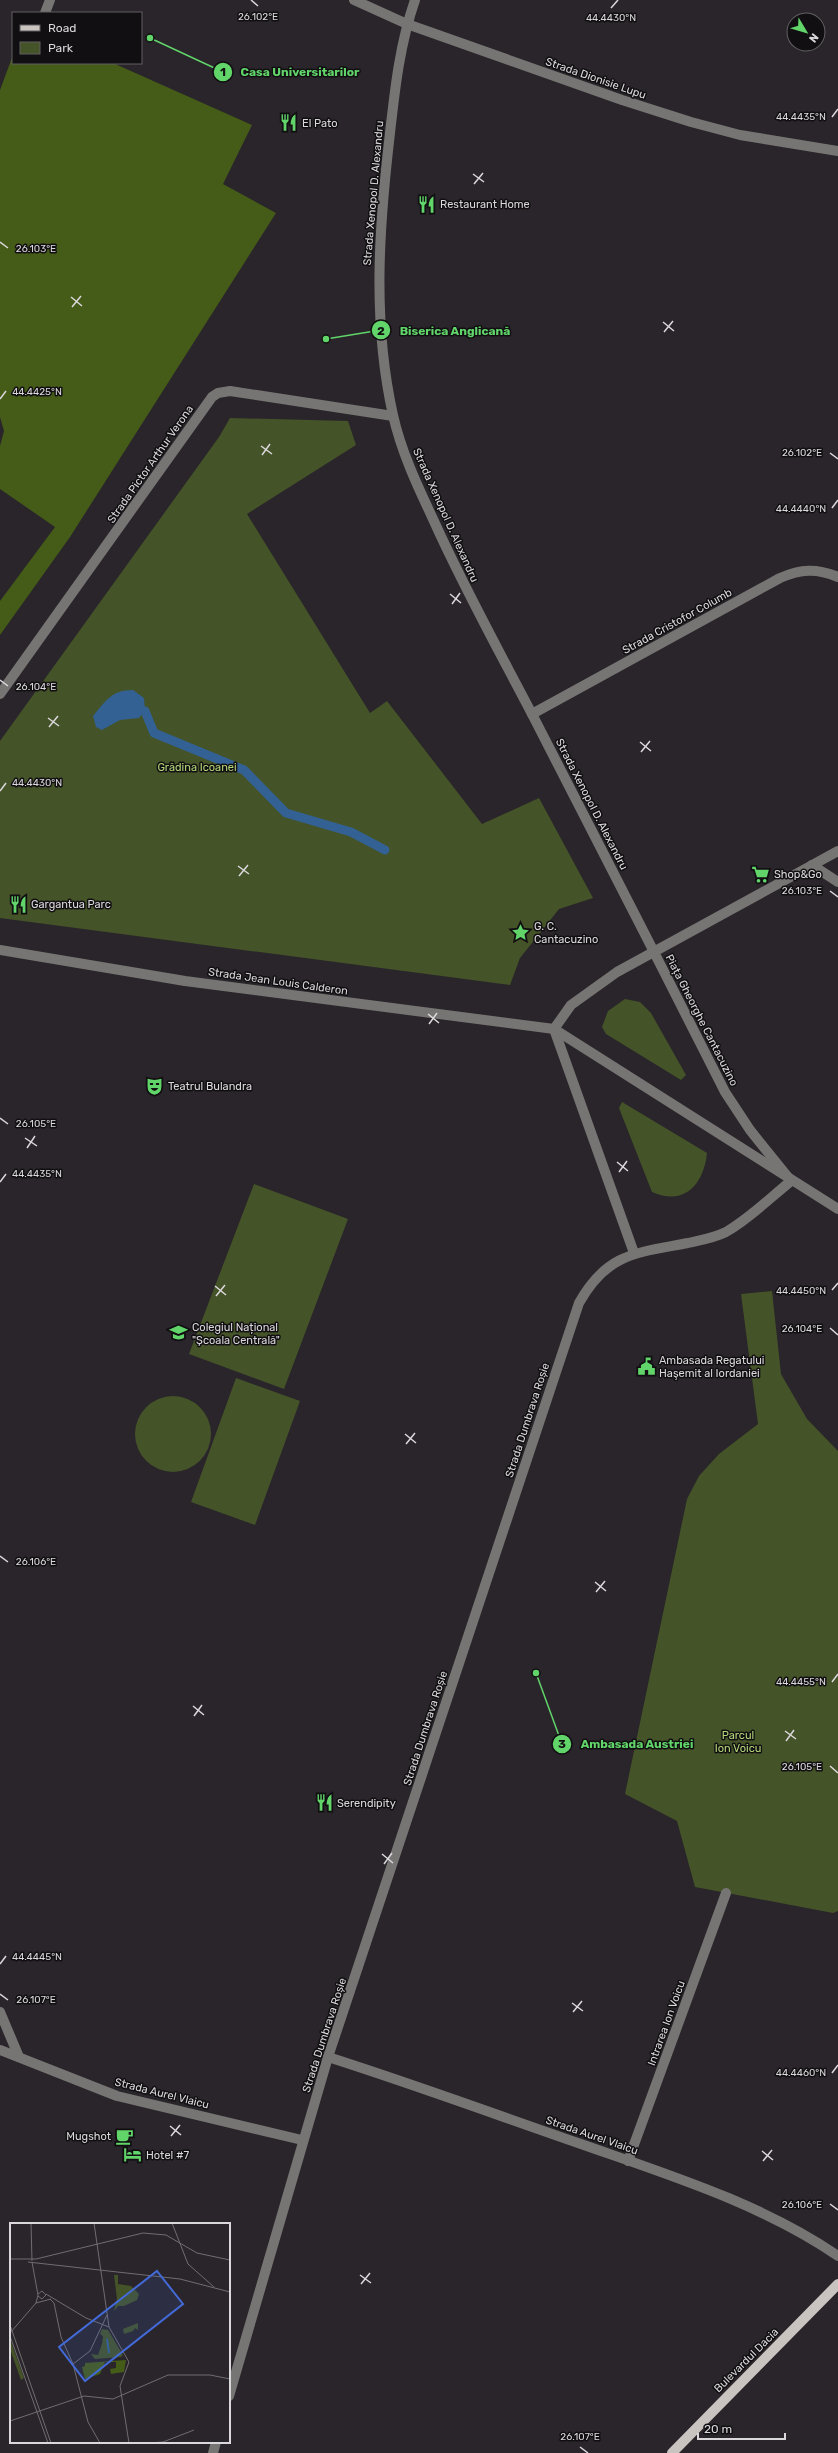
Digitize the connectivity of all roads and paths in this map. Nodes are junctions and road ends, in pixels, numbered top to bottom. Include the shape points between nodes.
1 (50, 0) edge
2 (354, 0) edge
3 (415, 0) edge
4 (45, 12) edge
5 (406, 24) junction
6 (838, 151) edge
7 (393, 416) junction
8 (838, 577) edge
9 (0, 694) edge
10 (532, 714) junction
11 (838, 851) edge
12 (812, 865) junction
13 (838, 882) edge
14 (0, 950) edge
15 (654, 952) junction
16 (554, 1029) junction
17 (791, 1181) junction
18 (838, 1209) edge
19 (634, 1253) junction
20 (726, 1893) dead end
21 (0, 2012) edge
22 (0, 2050) edge
23 (19, 2057) junction
24 (328, 2058) junction
25 (302, 2140) junction
26 (628, 2161) junction
27 (838, 2256) edge
28 (838, 2284) edge
29 (230, 2392) edge
30 (216, 2443) edge
31 (213, 2453) edge
32 (672, 2453) edge

1 - 4 street
2 - 5 street, Strada Dionisie Lupu
3 - 5 street
5 - 6 street, Strada Dionisie Lupu via 691,122 740,135
5 - 7 street, Strada Xenopol D. Alexandru via 398,65 379,246 378,300 384,366
7 - 9 street, Strada Pictor Arthur Verona via 230,391 212,397
7 - 10 street, Strada Xenopol D. Alexandru via 414,479 440,536
8 - 10 street, Strada Cristofor Columb via 808,569 780,578
10 - 15 street, Strada Xenopol D. Alexandru
11 - 12 street
12 - 13 street
12 - 15 street
14 - 16 street, Strada Jean Louis Calderon via 185,981
15 - 16 street, Piața Gheorghe Cantacuzino via 592,988 571,1005
15 - 17 street, Piața Gheorghe Cantacuzino via 736,1110
16 - 17 street
16 - 19 street
17 - 18 street
17 - 19 street via 725,1232 710,1238
19 - 24 street, Strada Dumbrava Roșie via 601,1271 588,1286 579,1303
20 - 26 street, Intrarea Ion Voicu
21 - 23 street
22 - 23 street, Strada Aurel Vlaicu
23 - 25 street, Strada Aurel Vlaicu via 117,2096
24 - 25 street, Strada Dumbrava Roșie
24 - 26 street, Strada Aurel Vlaicu
25 - 29 street, Strada Dumbrava Roșie
26 - 27 street, Strada Aurel Vlaicu via 766,2213 815,2239
28 - 32 main road, Bulevardul Dacia
30 - 31 street

